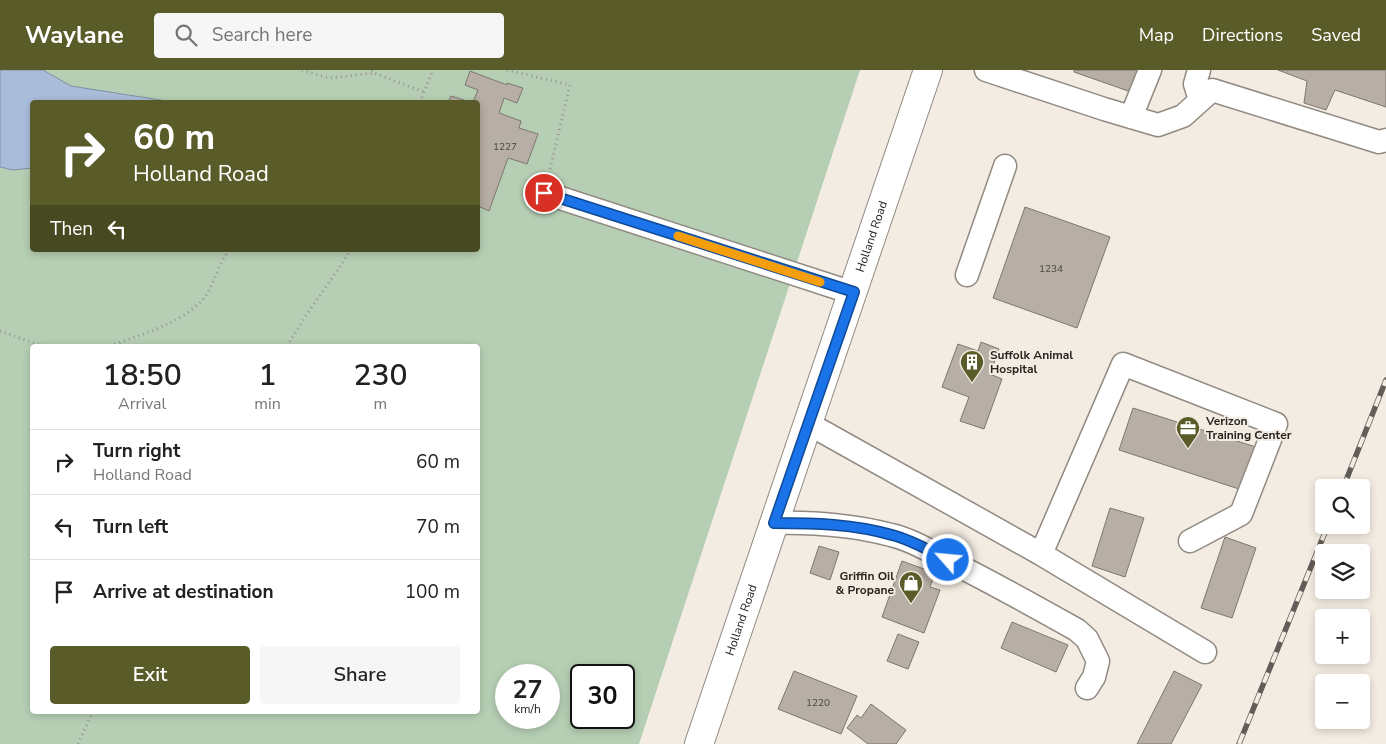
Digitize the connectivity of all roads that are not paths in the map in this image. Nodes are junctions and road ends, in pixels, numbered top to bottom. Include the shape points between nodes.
1 (928, 70) edge
2 (986, 70) edge
3 (1150, 70) edge
4 (1199, 70) edge
5 (1200, 100) junction
6 (1131, 117) junction
7 (1386, 140) edge
8 (1006, 166) dead end
9 (544, 193) road end
10 (966, 275) dead end
11 (854, 292) junction
12 (808, 424) junction
13 (774, 523) junction
14 (1190, 541) dead end
15 (1041, 554) junction
16 (1205, 652) dead end
17 (1087, 688) dead end
18 (699, 744) edge

1 - 11 main road, Holland Road
2 - 6 street
3 - 6 street
4 - 5 street via 1195,84
5 - 6 street via 1183,116 1158,125
5 - 7 street via 1212,90 1379,142
8 - 10 street
9 - 11 street
11 - 12 main road, Holland Road
12 - 13 main road, Holland Road
12 - 15 street
13 - 17 street via 851,526 893,535 982,578 1077,630 1087,639 1098,661
13 - 18 main road, Holland Road
14 - 15 street via 1241,514 1276,424 1124,364
15 - 16 street

